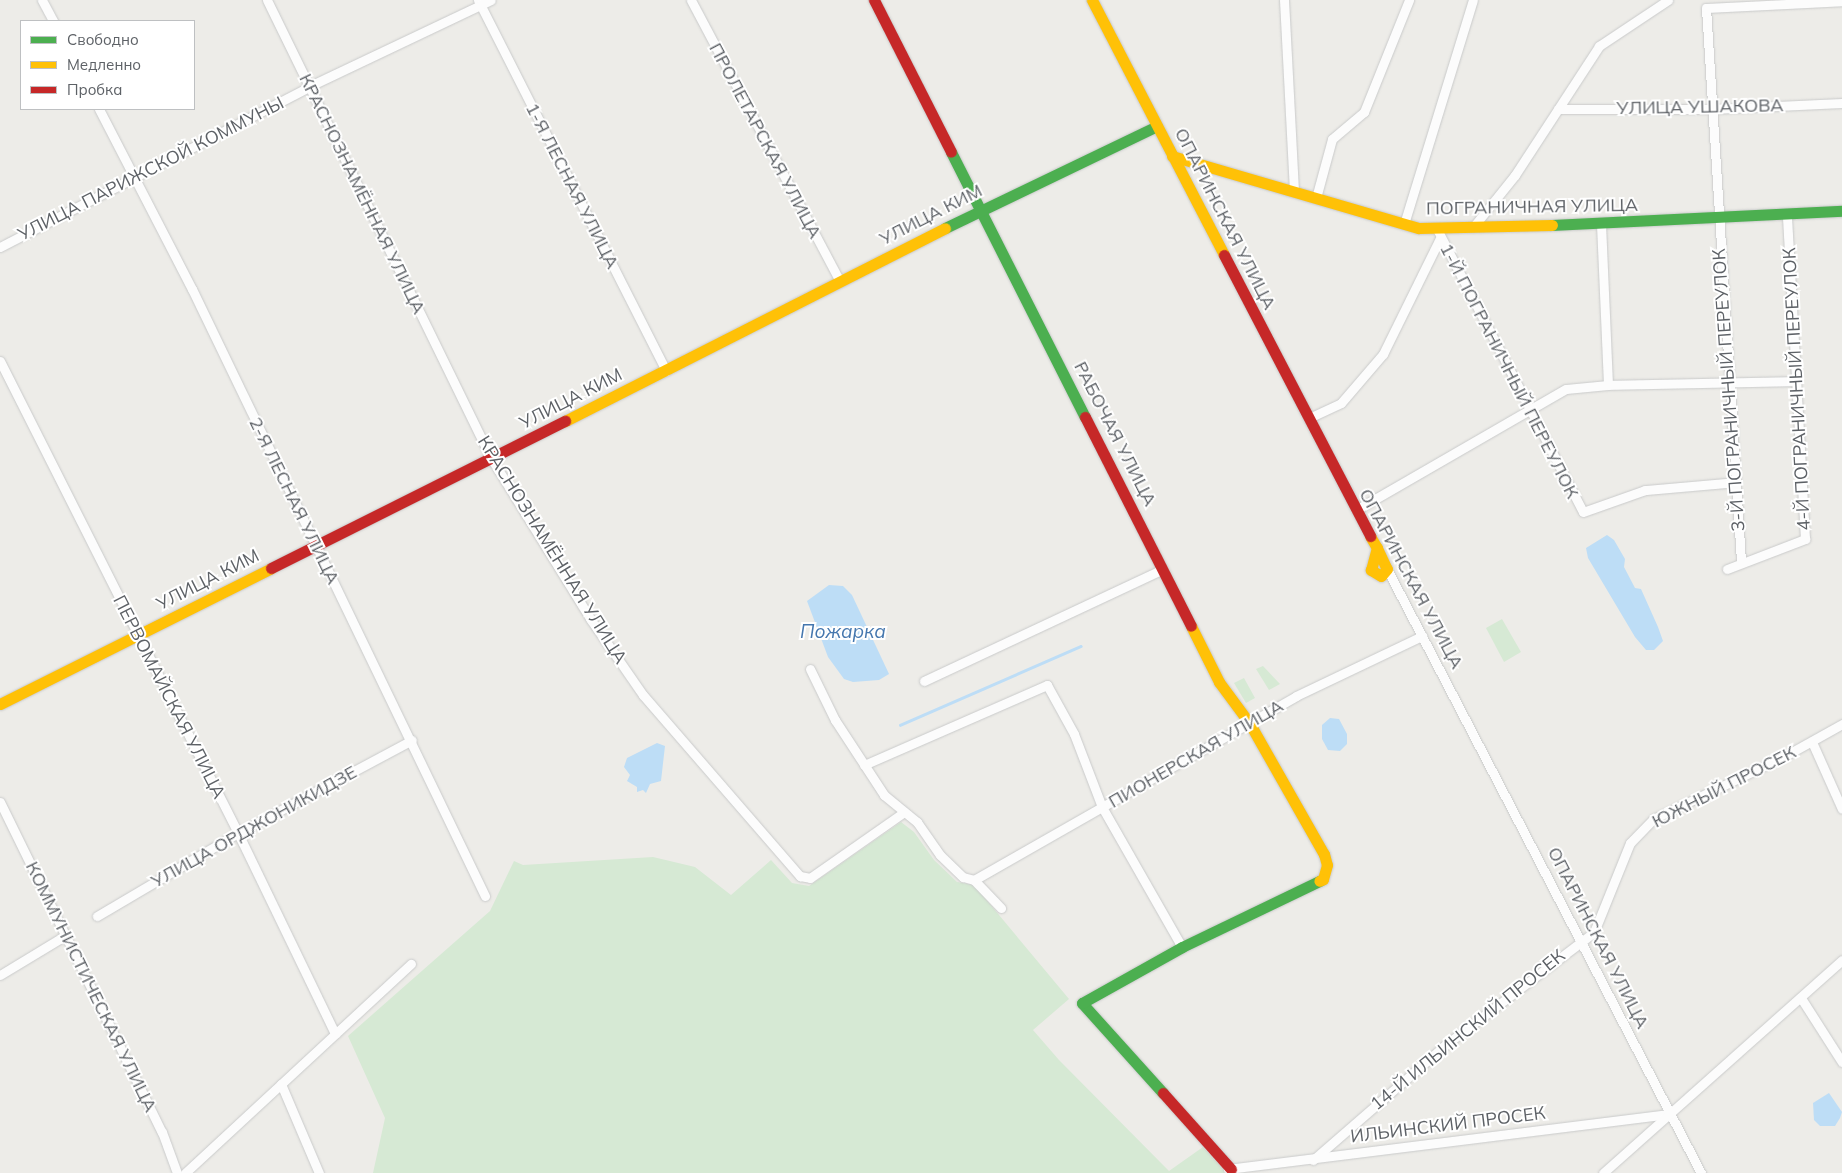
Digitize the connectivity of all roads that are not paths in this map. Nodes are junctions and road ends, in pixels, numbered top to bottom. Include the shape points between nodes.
1 (42, 0) edge
2 (267, 0) edge
3 (491, 0) edge
4 (691, 0) edge
5 (874, 0) edge
6 (1092, 0) edge
7 (1284, 0) edge
8 (1409, 0) edge
9 (1473, 0) edge
10 (1668, 0) edge
11 (1842, 0) edge
12 (479, 3) edge
13 (52, 20) edge
14 (310, 86) junction
15 (1842, 103) edge
16 (1558, 109) junction
17 (100, 110) edge
18 (1712, 110) junction
19 (1157, 126) junction
20 (1172, 156) junction
21 (136, 179) junction
22 (1294, 191) junction
23 (1316, 198) junction
24 (982, 209) junction
25 (1842, 211) edge
26 (1787, 214) junction
27 (1717, 218) junction
28 (1404, 224) junction
29 (1601, 224) junction
30 (1474, 226) junction
31 (1439, 234) junction
32 (0, 247) edge
33 (840, 281) junction
34 (0, 361) edge
35 (666, 371) junction
36 (1796, 381) junction
37 (1729, 383) junction
38 (1608, 385) junction
39 (1529, 410) junction
40 (1309, 418) junction
41 (491, 458) junction
42 (1736, 482) junction
43 (1356, 510) junction
44 (315, 546) junction
45 (1741, 562) junction
46 (1163, 569) junction
47 (1387, 569) joint
48 (1727, 569) dead end
49 (138, 635) junction
50 (1422, 636) junction
51 (810, 669) dead end
52 (924, 681) dead end
53 (0, 704) edge
54 (1250, 724) junction
55 (1842, 724) edge
56 (412, 740) junction
57 (1812, 742) junction
58 (864, 765) junction
59 (0, 802) edge
60 (1102, 807) junction
61 (1842, 809) edge
62 (903, 813) junction
63 (238, 833) junction
64 (974, 880) junction
65 (485, 896) dead end
66 (1002, 908) dead end
67 (97, 916) dead end
68 (66, 935) junction
69 (1580, 941) junction
70 (1182, 947) junction
71 (1842, 960) edge
72 (411, 964) dead end
73 (0, 975) edge
74 (1801, 998) junction
75 (335, 1034) junction
76 (1842, 1062) edge
77 (281, 1084) junction
78 (1669, 1114) junction
79 (1312, 1160) junction
80 (1229, 1169) joint
81 (177, 1173) edge
82 (185, 1173) edge
83 (319, 1173) edge
84 (1603, 1173) edge
85 (1701, 1173) edge

1 - 13 street
2 - 14 street, КРАСНОЗНАМЁННАЯ УЛИЦА
3 - 12 street, УЛИЦА ПАРИЖСКОЙ КОММУНЫ
4 - 33 street, ПРОЛЕТАРСКАЯ УЛИЦА
5 - 24 street, РАБОЧАЯ УЛИЦА
6 - 19 street, ОПАРИНСКАЯ УЛИЦА
7 - 22 street
8 - 23 street via 1364,112 1332,139
9 - 28 street
10 - 16 street via 1599,46
11 - 18 street, 3-Й ПОГРАНИЧНЫЙ ПЕРЕУЛОК via 1706,8
12 - 14 street, УЛИЦА ПАРИЖСКОЙ КОММУНЫ
12 - 35 street, 1-Я ЛЕСНАЯ УЛИЦА
14 - 21 street, УЛИЦА ПАРИЖСКОЙ КОММУНЫ
14 - 41 street, КРАСНОЗНАМЁННАЯ УЛИЦА
15 - 18 street, УЛИЦА УШАКОВА
16 - 18 street, УЛИЦА УШАКОВА
16 - 30 street via 1515,175
17 - 21 street, 2-Я ЛЕСНАЯ УЛИЦА
18 - 27 street, 3-Й ПОГРАНИЧНЫЙ ПЕРЕУЛОК
19 - 20 street, ОПАРИНСКАЯ УЛИЦА
19 - 24 street, УЛИЦА КИМ
20 - 22 street, ПОГРАНИЧНАЯ УЛИЦА
20 - 40 street, ОПАРИНСКАЯ УЛИЦА
21 - 32 street, УЛИЦА ПАРИЖСКОЙ КОММУНЫ
21 - 44 street, 2-Я ЛЕСНАЯ УЛИЦА
22 - 23 street, ПОГРАНИЧНАЯ УЛИЦА
23 - 28 street, ПОГРАНИЧНАЯ УЛИЦА
24 - 33 street, УЛИЦА КИМ
24 - 46 street, РАБОЧАЯ УЛИЦА
25 - 26 street, ПОГРАНИЧНАЯ УЛИЦА
26 - 27 street, ПОГРАНИЧНАЯ УЛИЦА
26 - 36 street, 4-Й ПОГРАНИЧНЫЙ ПЕРЕУЛОК
27 - 29 street, ПОГРАНИЧНАЯ УЛИЦА
27 - 37 street, 3-Й ПОГРАНИЧНЫЙ ПЕРЕУЛОК
28 - 31 street, ПОГРАНИЧНАЯ УЛИЦА
29 - 30 street, ПОГРАНИЧНАЯ УЛИЦА
29 - 38 street
30 - 31 street, ПОГРАНИЧНАЯ УЛИЦА
31 - 39 street, 1-Й ПОГРАНИЧНЫЙ ПЕРЕУЛОК
31 - 40 street via 1383,354 1341,403
33 - 35 street, УЛИЦА КИМ
34 - 49 street, ПЕРВОМАЙСКАЯ УЛИЦА
35 - 41 street, УЛИЦА КИМ
36 - 37 street
36 - 45 street, 4-Й ПОГРАНИЧНЫЙ ПЕРЕУЛОК via 1805,539
37 - 38 street
37 - 42 street, 3-Й ПОГРАНИЧНЫЙ ПЕРЕУЛОК
38 - 39 street via 1566,389
39 - 42 street, 1-Й ПОГРАНИЧНЫЙ ПЕРЕУЛОК via 1583,512 1645,490
39 - 43 street
40 - 43 street, ОПАРИНСКАЯ УЛИЦА
41 - 44 street, УЛИЦА КИМ
41 - 62 street, КРАСНОЗНАМЁННАЯ УЛИЦА via 591,620 642,695 800,876 810,878
42 - 45 street, 3-Й ПОГРАНИЧНЫЙ ПЕРЕУЛОК
43 - 47 street, ОПАРИНСКАЯ УЛИЦА via 1376,548 1373,574 1381,576
44 - 49 street, УЛИЦА КИМ
44 - 56 street, 2-Я ЛЕСНАЯ УЛИЦА
45 - 48 street, 4-Й ПОГРАНИЧНЫЙ ПЕРЕУЛОК
46 - 52 street
46 - 54 street, РАБОЧАЯ УЛИЦА via 1219,682
47 - 50 street, ОПАРИНСКАЯ УЛИЦА
49 - 53 street, УЛИЦА КИМ
49 - 63 street, ПЕРВОМАЙСКАЯ УЛИЦА
50 - 54 street, ПИОНЕРСКАЯ УЛИЦА via 1296,696
50 - 69 street, ОПАРИНСКАЯ УЛИЦА
51 - 58 street via 835,720
54 - 60 street, ПИОНЕРСКАЯ УЛИЦА
54 - 70 street, РАБОЧАЯ УЛИЦА via 1324,854 1327,865 1323,879
55 - 57 street, ЮЖНЫЙ ПРОСЕК
56 - 63 street, УЛИЦА ОРДЖОНИКИДЗЕ
56 - 65 street, 2-Я ЛЕСНАЯ УЛИЦА
57 - 61 street
57 - 69 street, ЮЖНЫЙ ПРОСЕК via 1653,818 1630,843 1594,932
58 - 60 street via 1047,685 1074,734
58 - 62 street via 884,795
59 - 68 street, КОММУНИСТИЧЕСКАЯ УЛИЦА
60 - 64 street, ПИОНЕРСКАЯ УЛИЦА
60 - 70 street
62 - 64 street via 917,822 940,855 963,877
63 - 67 street, УЛИЦА ОРДЖОНИКИДЗЕ
63 - 75 street, ПЕРВОМАЙСКАЯ УЛИЦА
64 - 66 street
68 - 73 street
68 - 81 street, КОММУНИСТИЧЕСКАЯ УЛИЦА via 162,1132
69 - 78 street, ОПАРИНСКАЯ УЛИЦА
69 - 79 street, 14-Й ИЛЬИНСКИЙ ПРОСЕК via 1444,1046
70 - 80 street, ИЛЬИНСКИЙ ПРОСЕК via 1082,1003
71 - 74 street
72 - 75 street
74 - 76 street
74 - 78 street
75 - 77 street
77 - 82 street
77 - 83 street
78 - 79 street, ИЛЬИНСКИЙ ПРОСЕК
78 - 84 street
78 - 85 street, ОПАРИНСКАЯ УЛИЦА
79 - 80 street, ИЛЬИНСКИЙ ПРОСЕК

